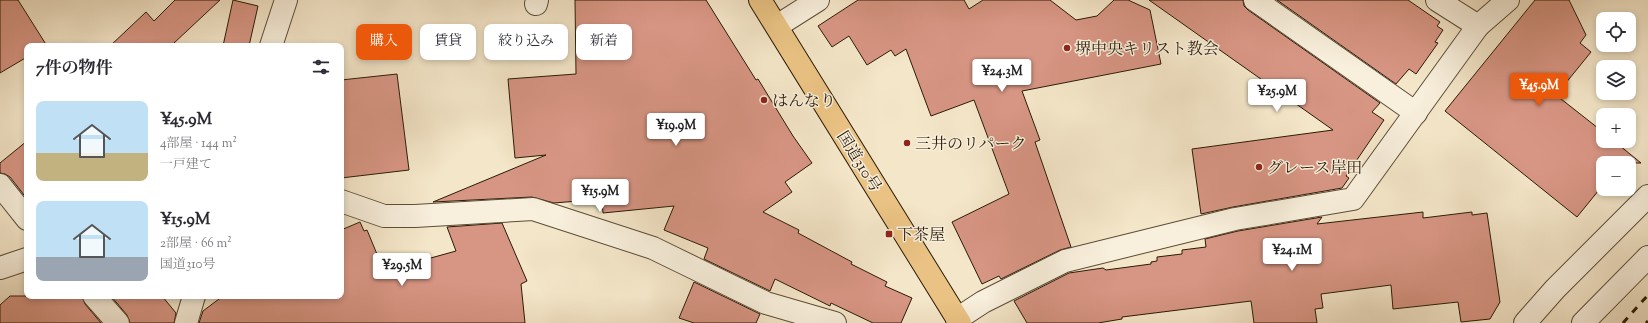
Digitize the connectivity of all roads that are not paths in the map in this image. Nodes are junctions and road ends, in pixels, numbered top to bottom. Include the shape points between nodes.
1 (286, 0) edge
2 (760, 0) edge
3 (818, 0) edge
4 (1255, 0) edge
5 (1437, 0) edge
6 (1508, 0) edge
7 (777, 26) junction
8 (1478, 26) junction
9 (272, 43) edge
10 (1416, 113) junction
11 (0, 185) edge
12 (1648, 196) edge
13 (344, 202) edge
14 (24, 215) edge
15 (1648, 258) edge
16 (24, 260) edge
17 (0, 268) edge
18 (97, 299) edge
19 (193, 299) edge
20 (959, 321) edge
21 (118, 323) edge
22 (186, 323) edge
23 (835, 323) edge
24 (1525, 323) edge
25 (1583, 323) edge

1 - 9 street
2 - 7 highway, 国道310号
3 - 7 street
4 - 10 street
5 - 8 street
6 - 8 street
7 - 20 highway, 国道310号
8 - 10 street
10 - 20 street via 1353,199 1235,219 1065,261 983,302
11 - 14 street
12 - 24 street via 1555,288
13 - 23 street via 384,216 533,209 653,248 766,303
15 - 25 street
16 - 17 street
18 - 21 street
19 - 22 street

